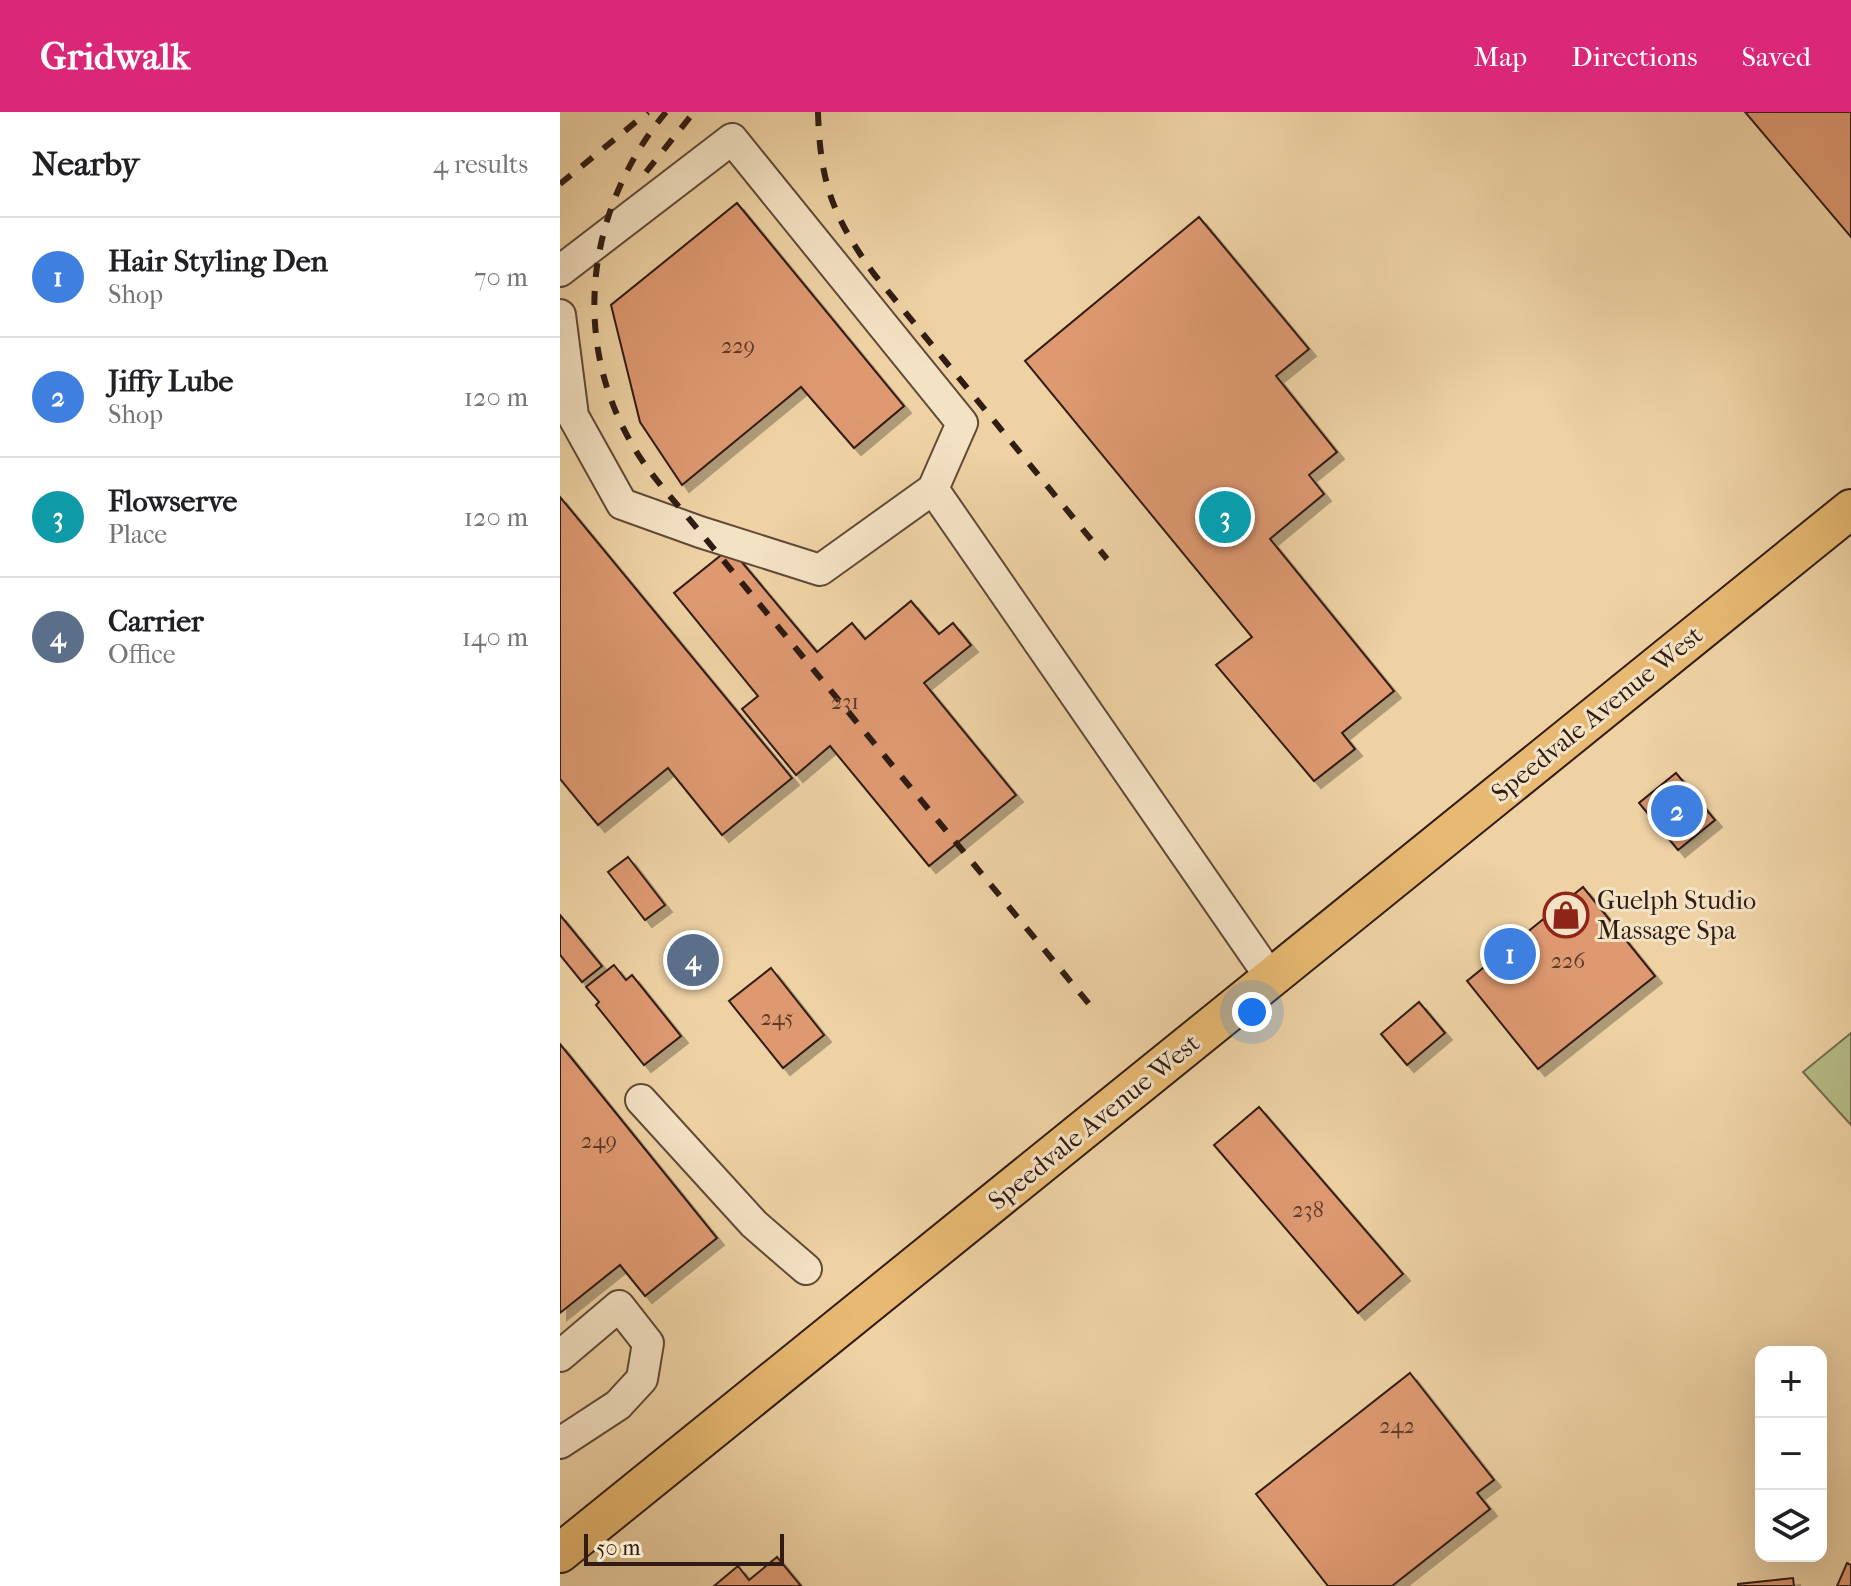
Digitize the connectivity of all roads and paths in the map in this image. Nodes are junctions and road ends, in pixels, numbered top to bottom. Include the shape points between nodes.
1 (560, 271) edge
2 (560, 315) edge
3 (933, 489) junction
4 (1851, 509) edge
5 (1271, 978) junction
6 (641, 1100) dead end
7 (806, 1269) dead end
8 (560, 1356) edge
9 (560, 1443) edge
10 (560, 1553) edge

1 - 3 lane via 732,139 962,423
2 - 3 lane via 573,416 622,504 820,570
3 - 5 lane
4 - 5 main road, Speedvale Avenue West
5 - 10 main road, Speedvale Avenue West
6 - 7 lane via 754,1224
8 - 9 lane via 619,1306 648,1343 642,1379 618,1405

